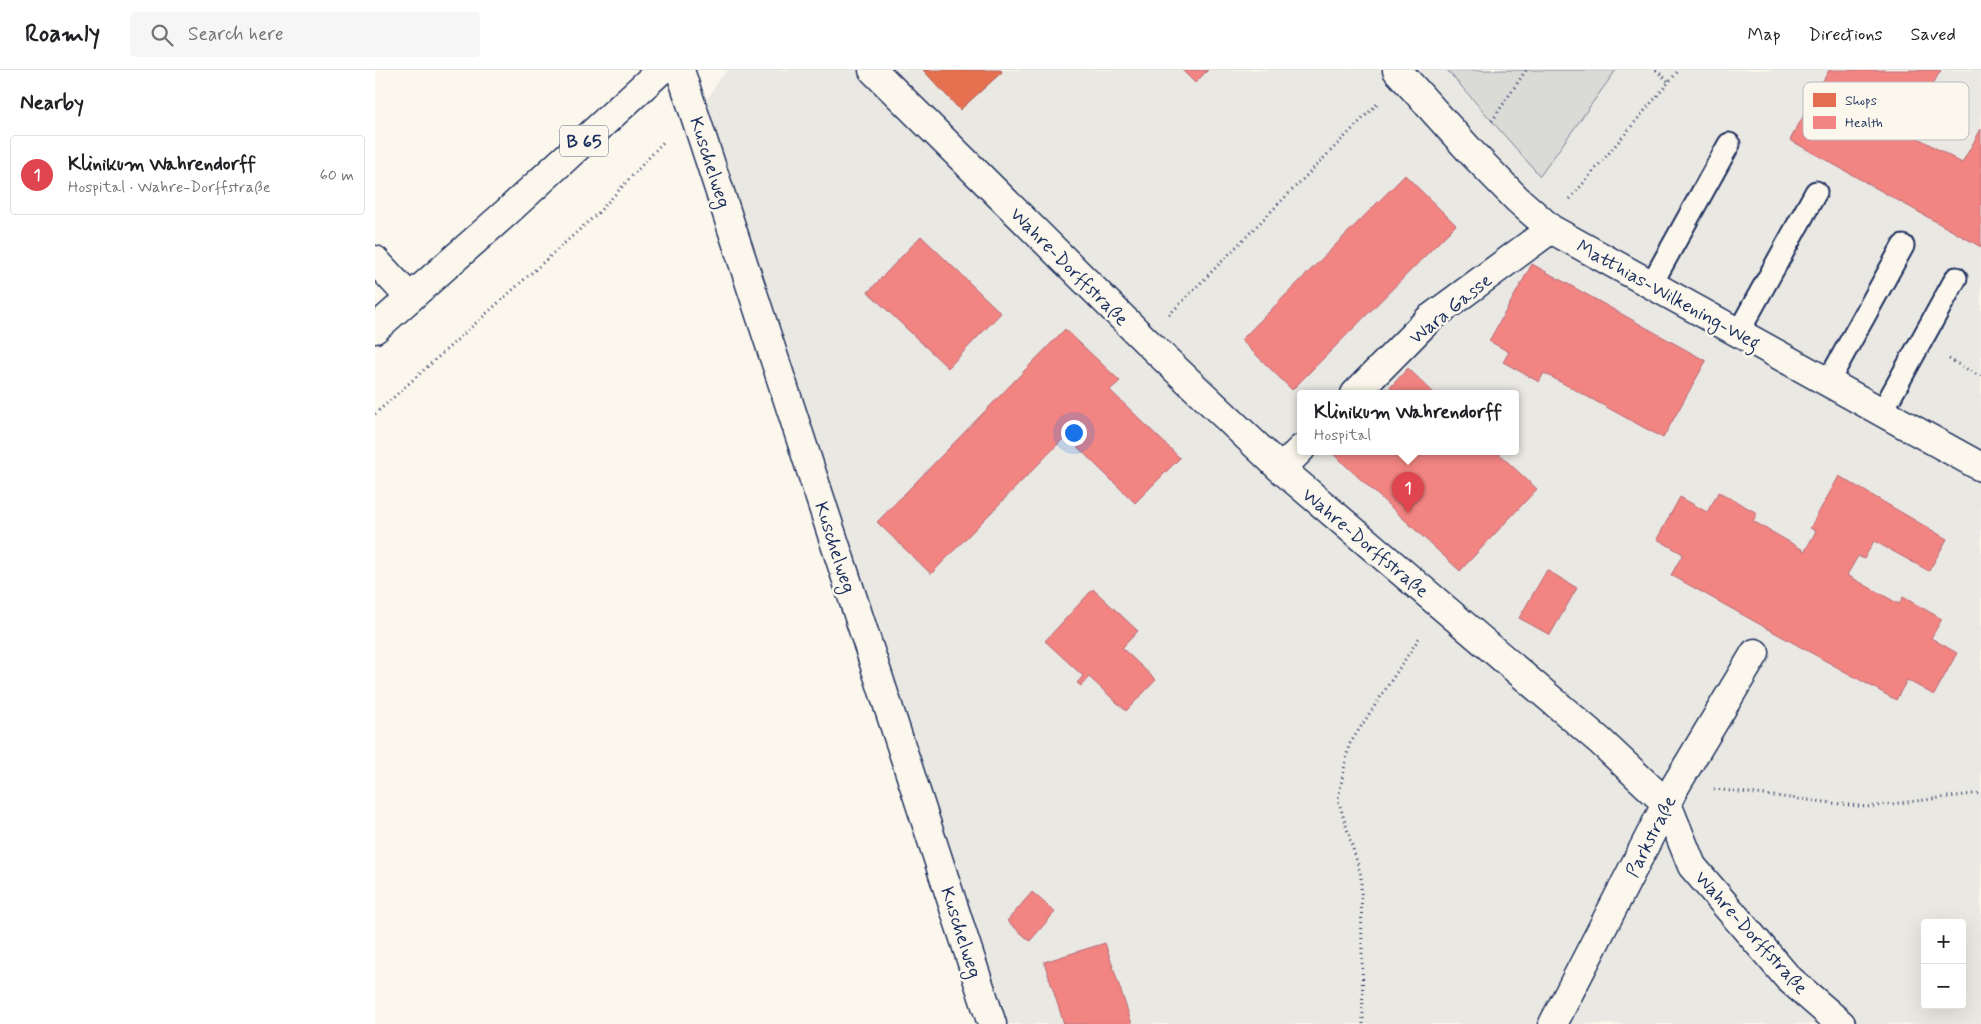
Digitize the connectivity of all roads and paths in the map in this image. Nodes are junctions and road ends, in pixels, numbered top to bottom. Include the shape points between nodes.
1 (661, 70) edge
2 (680, 70) edge
3 (873, 70) edge
4 (1526, 70) edge
5 (1656, 70) edge
6 (1679, 70) edge
7 (1400, 73) edge
8 (1670, 83) junction
9 (694, 108) junction
10 (1729, 144) dead end
11 (1471, 152) junction
12 (1816, 192) dead end
13 (1551, 229) junction
14 (1903, 246) dead end
15 (375, 260) edge
16 (1956, 278) dead end
17 (1651, 285) junction
18 (410, 298) junction
19 (375, 329) edge
20 (1738, 333) junction
21 (1145, 340) junction
22 (1828, 382) junction
23 (1359, 390) edge
24 (1882, 412) junction
25 (375, 414) edge
26 (1297, 453) edge
27 (1981, 467) edge
28 (1281, 469) junction
29 (1440, 606) junction
30 (1755, 653) dead end
31 (1981, 793) edge
32 (1671, 794) junction
33 (991, 1024) edge
34 (1363, 1024) edge
35 (1553, 1024) edge
36 (1841, 1024) edge

1 - 18 street, B 65
2 - 9 street, Kuschelweg
3 - 21 street, Wahre-Dorffstraße
4 - 11 path
5 - 8 path
6 - 8 path
7 - 11 street, Matthias-Wilkening-Weg
7 - 21 path
8 - 13 path via 1574,193
9 - 25 path via 598,213
9 - 33 street, Kuschelweg
10 - 17 lane
11 - 13 street, Matthias-Wilkening-Weg
12 - 20 lane
13 - 17 street, Matthias-Wilkening-Weg
13 - 23 street, Wara Gasse via 1429,320
14 - 22 lane
15 - 18 street
16 - 24 lane
17 - 20 street, Matthias-Wilkening-Weg
18 - 19 street, B 65
20 - 22 street, Matthias-Wilkening-Weg
21 - 28 street, Wahre-Dorffstraße
22 - 24 street, Matthias-Wilkening-Weg
24 - 27 street, Matthias-Wilkening-Weg
26 - 28 street
28 - 29 street, Wahre-Dorffstraße
29 - 32 street, Wahre-Dorffstraße via 1600,742
29 - 34 path via 1349,745 1338,799 1361,875
30 - 32 street, Parkstraße
31 - 32 path via 1867,807
32 - 35 street, Parkstraße
32 - 36 street, Wahre-Dorffstraße via 1692,866 1788,978

